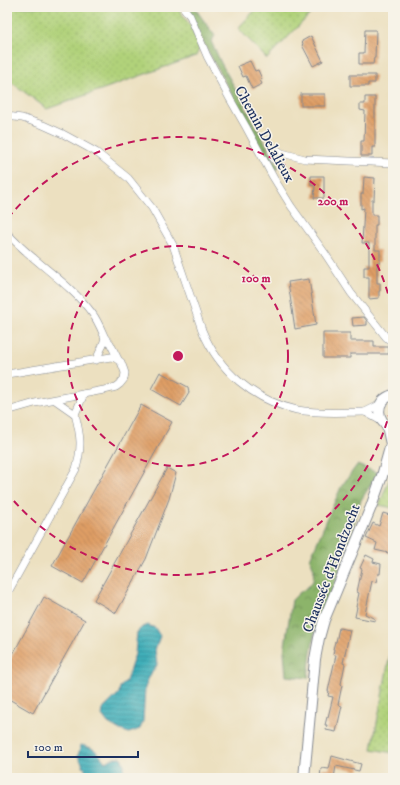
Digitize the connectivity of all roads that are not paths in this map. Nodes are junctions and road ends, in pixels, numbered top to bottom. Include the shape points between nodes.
1 (183, 7) edge
2 (7, 116) edge
3 (273, 159) dead end
4 (393, 163) edge
5 (7, 233) edge
6 (105, 338) junction
7 (393, 343) edge
8 (118, 359) junction
9 (96, 360) junction
10 (7, 374) edge
11 (393, 386) edge
12 (84, 394) junction
13 (387, 398) edge
14 (55, 400) junction
15 (7, 411) edge
16 (365, 412) junction
17 (75, 414) junction
18 (388, 426) edge
19 (392, 443) edge
20 (7, 594) edge
21 (304, 778) edge

1 - 7 street, Chemin Delalieux via 190,16 230,100 291,206 352,293
2 - 16 street via 44,125 63,134 96,152 128,178 152,208 173,244 207,343 227,370 248,389 298,410
3 - 4 street via 271,146 282,153 306,159
5 - 6 street via 79,297 93,314
6 - 8 street
6 - 9 street
8 - 9 street via 111,357
8 - 12 street via 125,373 120,384
9 - 10 street
11 - 13 main road
12 - 14 street
12 - 17 street
13 - 16 street
13 - 18 main road via 379,408 379,414
14 - 15 street
14 - 17 street
16 - 18 street
17 - 20 street via 80,442 76,469
18 - 19 main road
19 - 21 main road, Chaussée d'Hondzocht via 371,507 318,638

